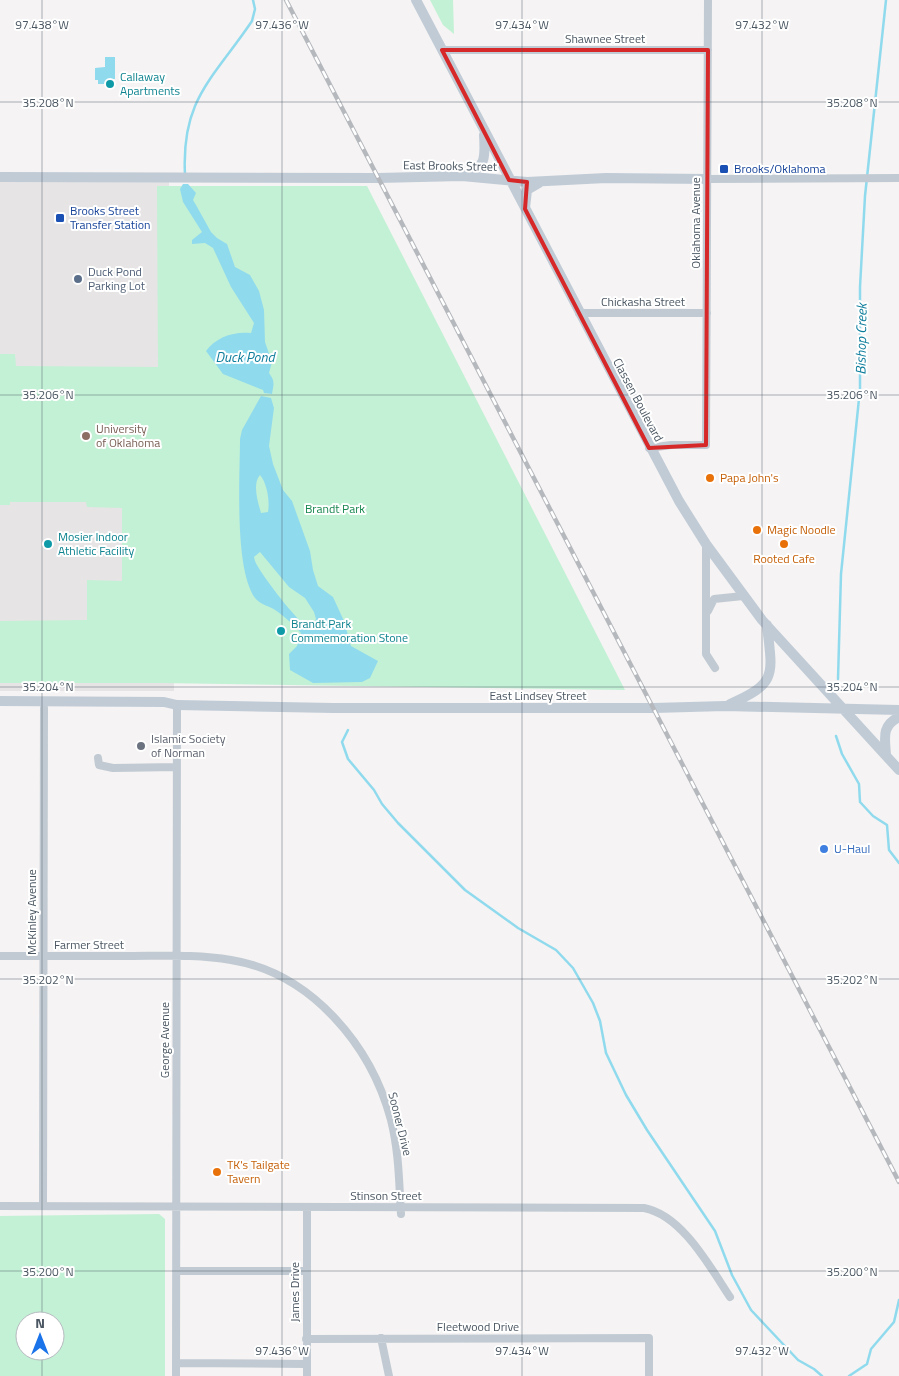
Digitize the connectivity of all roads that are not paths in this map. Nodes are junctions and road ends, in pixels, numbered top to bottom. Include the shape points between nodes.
1 (416, 0) edge
2 (708, 0) edge
3 (442, 50) junction
4 (708, 50) junction
5 (483, 128) junction
6 (462, 176) junction
7 (0, 177) edge
8 (899, 178) edge
9 (707, 179) junction
10 (510, 180) junction
11 (544, 181) junction
12 (525, 210) junction
13 (579, 313) junction
14 (707, 313) junction
15 (649, 448) junction
16 (706, 544) junction
17 (743, 596) junction
18 (706, 615) junction
19 (767, 625) junction
20 (715, 668) dead end
21 (0, 701) edge
22 (176, 705) junction
23 (725, 706) junction
24 (0, 708) edge
25 (44, 708) junction
26 (842, 710) junction
27 (899, 710) edge
28 (899, 717) edge
29 (886, 755) junction
30 (98, 758) dead end
31 (177, 767) junction
32 (899, 770) edge
33 (0, 956) edge
34 (43, 956) junction
35 (177, 956) junction
36 (0, 1206) edge
37 (43, 1206) junction
38 (176, 1207) junction
39 (307, 1208) junction
40 (401, 1211) junction
41 (176, 1271) junction
42 (307, 1272) junction
43 (730, 1297) dead end
44 (381, 1338) junction
45 (306, 1339) junction
46 (176, 1363) junction
47 (306, 1364) junction
48 (176, 1376) edge
49 (307, 1376) edge
50 (389, 1376) edge
51 (649, 1376) edge

1 - 3 street, Classen Boulevard
2 - 4 street, Oklahoma Avenue
3 - 4 street, Shawnee Street
3 - 5 street, Classen Boulevard
4 - 9 street, Oklahoma Avenue
5 - 6 street via 485,160 474,172
5 - 10 street, Classen Boulevard
6 - 7 street, East Brooks Street
6 - 10 street, East Brooks Street
8 - 9 street, East Brooks Street
9 - 11 street, East Brooks Street
9 - 14 street, Oklahoma Avenue
10 - 11 street, East Brooks Street
10 - 12 street, Classen Boulevard
11 - 12 street via 527,190
12 - 13 street, Classen Boulevard
13 - 14 street, Chickasha Street
13 - 15 street, Classen Boulevard
14 - 15 street, Oklahoma Avenue via 706,445
15 - 16 street, Classen Boulevard
16 - 17 street, Classen Boulevard
16 - 18 street
17 - 18 street via 714,599
17 - 19 street, Classen Boulevard
18 - 20 street via 706,654
19 - 23 street via 769,676 760,690
19 - 26 street, Classen Boulevard
21 - 22 street, East Lindsey Street via 164,702
22 - 23 street, East Lindsey Street via 333,708
22 - 25 street, East Lindsey Street via 164,708
22 - 31 street, George Avenue
23 - 26 street, East Lindsey Street
24 - 25 street, East Lindsey Street
25 - 34 street, McKinley Avenue
26 - 27 street, East Lindsey Street
26 - 29 street, Classen Boulevard
28 - 29 street via 884,731
29 - 32 street, Classen Boulevard
30 - 31 street via 99,765 113,768
31 - 35 street, George Avenue
33 - 34 street, Farmer Street
34 - 35 street, Farmer Street
34 - 37 street, McKinley Avenue
35 - 38 street, George Avenue
35 - 40 street, Sooner Drive via 230,960 265,970 305,993 333,1017 365,1058 385,1104 400,1169
36 - 37 street, Stinson Street
37 - 38 street, Stinson Street
38 - 39 street, Stinson Street
38 - 41 street, George Avenue
39 - 40 street, Stinson Street
39 - 42 street, James Drive
40 - 43 street, Stinson Street via 563,1207 651,1210 665,1215 679,1226
41 - 42 street
41 - 46 street, George Avenue
42 - 45 street, James Drive
44 - 45 street, Fleetwood Drive
44 - 50 street
44 - 51 street, Fleetwood Drive via 649,1338
45 - 47 street, James Drive
46 - 47 street
46 - 48 street, George Avenue
47 - 49 street, James Drive

